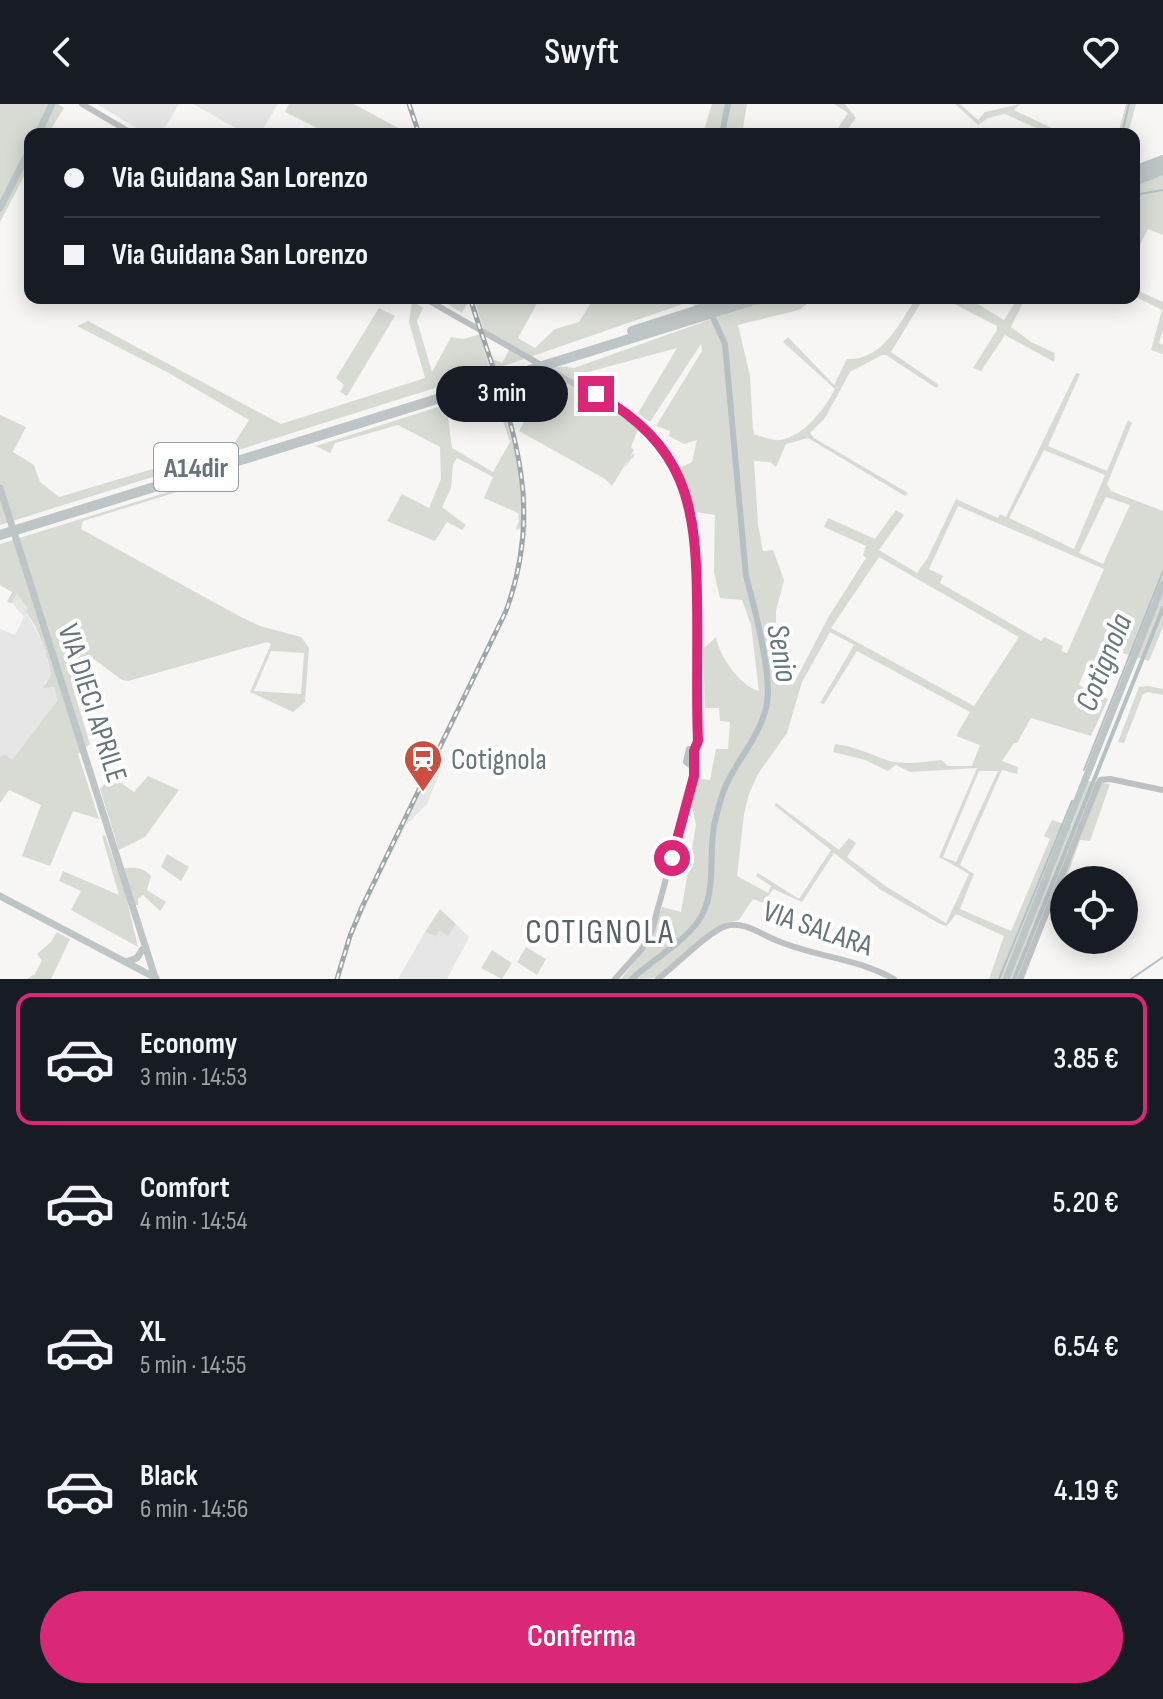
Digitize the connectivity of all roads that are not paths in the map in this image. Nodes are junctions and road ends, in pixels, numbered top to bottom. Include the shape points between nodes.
1 (55, 104) edge
2 (82, 105) edge
3 (41, 128) edge
4 (122, 128) edge
5 (1163, 160) edge
6 (24, 161) edge
7 (1140, 169) edge
8 (1163, 170) edge
9 (1140, 179) edge
10 (0, 208) edge
11 (436, 304) edge
12 (727, 304) edge
13 (393, 409) junction
14 (0, 488) edge
15 (0, 529) edge
16 (0, 537) edge
17 (1163, 584) edge
18 (1163, 790) edge
19 (0, 896) edge
20 (144, 952) junction
21 (126, 962) junction
22 (138, 968) junction
23 (1006, 977) edge
24 (157, 978) edge
25 (615, 979) edge
26 (658, 979) edge
27 (894, 979) edge
28 (1020, 979) edge

1 - 3 main road
2 - 4 street
5 - 7 highway
6 - 10 main road
8 - 9 highway
11 - 25 street via 634,418 679,476 694,523 697,729 692,750 686,752 692,781 647,941
12 - 13 highway, A14dir
13 - 15 highway, A14dir
13 - 16 highway, A14dir
14 - 20 main road, VIA DIECI APRILE
17 - 23 main road
18 - 28 street via 1100,780
19 - 21 main road
20 - 21 main road
20 - 22 main road
20 - 24 main road, VIA DIECI APRILE
21 - 22 main road
22 - 24 main road
26 - 27 street, VIA SALARA via 727,925 862,964

